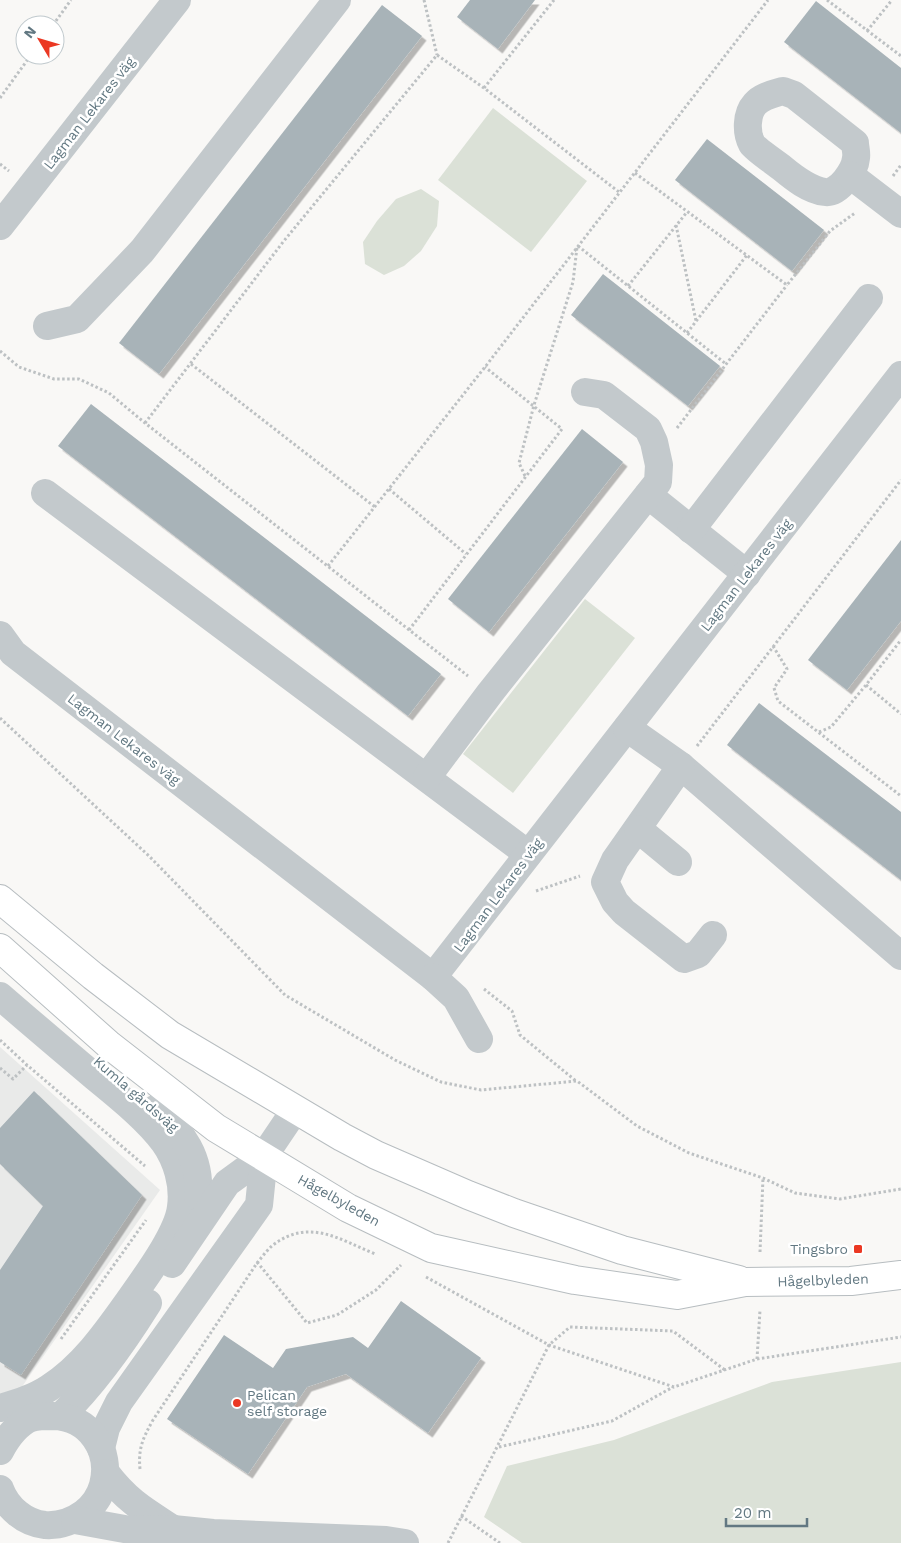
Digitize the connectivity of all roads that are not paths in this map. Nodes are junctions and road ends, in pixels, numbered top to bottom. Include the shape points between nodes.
1 (177, 0) edge
2 (337, 0) edge
3 (850, 175) dead end
4 (901, 214) edge
5 (0, 226) edge
6 (869, 298) dead end
7 (48, 326) dead end
8 (901, 375) edge
9 (585, 392) dead end
10 (45, 493) dead end
11 (648, 495) junction
12 (691, 530) junction
13 (747, 574) junction
14 (0, 635) edge
15 (627, 728) junction
16 (681, 766) junction
17 (427, 777) junction
18 (638, 830) junction
19 (528, 854) junction
20 (678, 862) dead end
21 (0, 899) edge
22 (713, 935) dead end
23 (0, 948) edge
24 (901, 956) edge
25 (0, 977) edge
26 (434, 977) junction
27 (0, 996) edge
28 (479, 1039) dead end
29 (295, 1110) junction
30 (264, 1156) junction
31 (183, 1248) junction
32 (901, 1275) edge
33 (745, 1282) junction
34 (0, 1410) edge
35 (61, 1416) junction
36 (30, 1418) junction
37 (0, 1451) edge
38 (104, 1461) junction
39 (1, 1493) edge
40 (66, 1522) junction
41 (173, 1529) junction
42 (213, 1538) edge
43 (314, 1540) edge
44 (32, 1543) edge
45 (405, 1543) edge

1 - 5 street, Lagman Lekares väg
2 - 7 street via 142,251 78,319
3 - 4 street
6 - 12 street
8 - 13 street, Lagman Lekares väg
9 - 11 street via 604,395 648,428 659,465 658,482
10 - 17 street
11 - 12 street
11 - 17 street
12 - 13 street
13 - 15 street, Lagman Lekares väg
14 - 26 street, Lagman Lekares väg via 13,653
15 - 16 street
15 - 19 street, Lagman Lekares väg
16 - 18 street
16 - 24 street
17 - 19 street
18 - 20 street
18 - 22 street via 615,860 605,882 615,902 684,959 698,954
19 - 26 street, Lagman Lekares väg
21 - 29 main road, Hågelbyleden via 170,1034
23 - 30 main road, Hågelbyleden via 158,1084 216,1128
25 - 31 street, Kumla gårdsväg via 181,1134 192,1151 198,1193
26 - 28 street via 456,998
27 - 34 street via 120,1098 164,1142 180,1180 181,1194 178,1221 164,1248 95,1346 49,1388
29 - 30 street, Kumla gårdsväg
29 - 33 main road, Hågelbyleden via 376,1155 468,1195 622,1250
30 - 31 street, Kumla gårdsväg via 227,1183
30 - 33 main road, Hågelbyleden via 348,1208 431,1248 575,1280 677,1295
30 - 38 street, Kumla gårdsväg via 260,1205 119,1402 106,1428
31 - 35 street, Kumla gårdsväg via 124,1341
32 - 33 main road, Hågelbyleden via 851,1281
34 - 36 street
35 - 36 street
35 - 38 street via 78,1422 91,1433
36 - 37 street via 7,1438
38 - 40 street, Kumla gårdsväg via 101,1492 91,1508
38 - 41 street via 119,1491
39 - 40 street via 19,1515 31,1521 44,1525
40 - 41 street via 130,1530
40 - 44 street, Kumla gårdsväg
41 - 42 street
42 - 43 street
43 - 45 street

